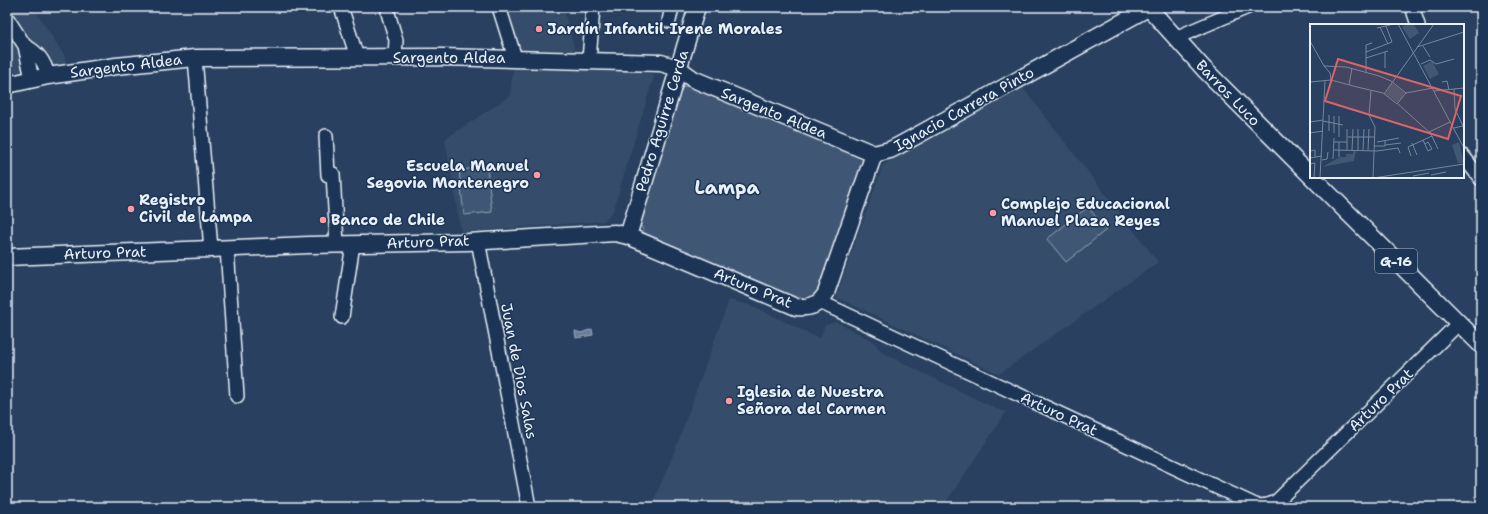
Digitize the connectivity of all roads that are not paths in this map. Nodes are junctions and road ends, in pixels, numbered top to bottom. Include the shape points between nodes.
1 (341, 7) edge
2 (499, 7) edge
3 (593, 7) edge
4 (672, 7) edge
5 (697, 7) edge
6 (1148, 7) edge
7 (1248, 7) edge
8 (1412, 7) edge
9 (388, 13) dead end
10 (7, 18) edge
11 (669, 21) dead end
12 (1418, 24) edge
13 (1175, 38) junction
14 (25, 46) junction
15 (395, 57) junction
16 (195, 58) junction
17 (357, 58) junction
18 (515, 58) junction
19 (589, 61) junction
20 (678, 68) junction
21 (48, 76) junction
22 (32, 79) junction
23 (7, 85) edge
24 (326, 136) dead end
25 (874, 154) junction
26 (1464, 157) edge
27 (1310, 176) edge
28 (1312, 178) edge
29 (1481, 179) edge
30 (628, 236) junction
31 (478, 241) junction
32 (337, 244) junction
33 (354, 244) junction
34 (219, 248) junction
35 (7, 257) edge
36 (820, 302) junction
37 (342, 317) dead end
38 (1459, 323) junction
39 (1481, 345) edge
40 (237, 396) dead end
41 (1266, 506) edge
42 (529, 507) edge

1 - 17 street
2 - 18 street
3 - 19 street
4 - 11 street
5 - 20 main road, Pedro Aguirre Cerda
6 - 13 main road, Barros Luco / G-16
6 - 25 main road, Ignacio Carrera Pinto via 898,146
7 - 13 street
8 - 12 street
9 - 15 street via 396,40
10 - 14 street
13 - 27 main road, Barros Luco / G-16
14 - 21 street via 36,52
14 - 22 street
15 - 17 main road, Sargento Aldea
15 - 18 main road, Sargento Aldea
16 - 17 main road, Sargento Aldea
16 - 21 main road, Sargento Aldea
16 - 34 street
18 - 19 main road, Sargento Aldea
19 - 20 main road, Sargento Aldea via 662,63
20 - 25 main road, Sargento Aldea via 693,79
20 - 30 main road, Pedro Aguirre Cerda
21 - 22 main road, Sargento Aldea
22 - 23 main road, Sargento Aldea
24 - 32 street via 328,175 333,174
25 - 36 main road, Ignacio Carrera Pinto via 826,293
26 - 29 street
28 - 38 main road, Barros Luco / G-16
30 - 31 main road, Arturo Prat via 606,233
30 - 36 main road, Arturo Prat via 796,307 808,307
31 - 33 main road, Arturo Prat
31 - 42 street, Juan de Dios Salas
32 - 33 main road, Arturo Prat
32 - 34 main road, Arturo Prat
33 - 37 street
34 - 35 main road, Arturo Prat
34 - 40 street
36 - 41 street, Arturo Prat via 1255,505
38 - 39 main road, Barros Luco / G-16
38 - 41 street, Arturo Prat via 1277,501

